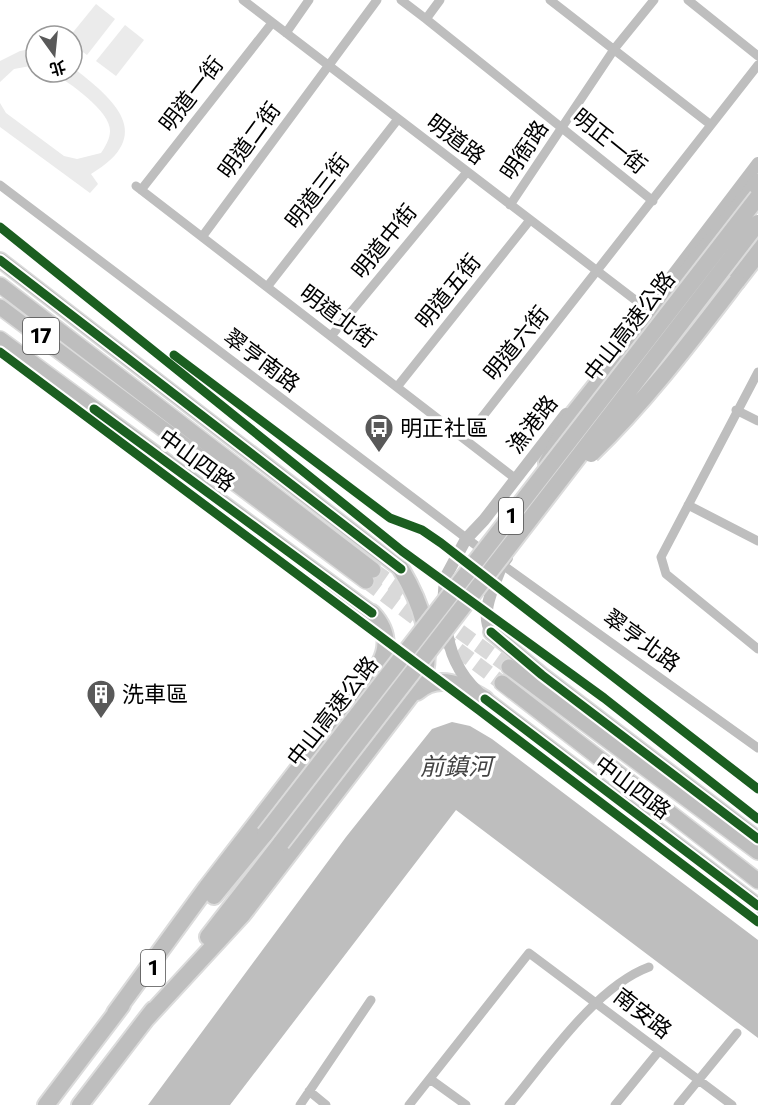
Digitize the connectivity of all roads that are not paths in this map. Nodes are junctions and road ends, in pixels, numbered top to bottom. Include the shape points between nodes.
1 (243, 0) edge
2 (309, 0) edge
3 (377, 0) edge
4 (401, 0) edge
5 (440, 0) edge
6 (550, 0) edge
7 (654, 0) edge
8 (688, 0) edge
9 (426, 19) junction
10 (272, 23) junction
11 (286, 33) junction
12 (615, 48) junction
13 (758, 56) edge
14 (758, 65) edge
15 (327, 66) junction
16 (398, 119) junction
17 (711, 124) junction
18 (563, 127) junction
19 (758, 163) edge
20 (467, 172) junction
21 (758, 182) edge
22 (0, 185) edge
23 (138, 188) joint
24 (758, 197) edge
25 (653, 201) junction
26 (510, 205) junction
27 (530, 220) junction
28 (758, 223) edge
29 (202, 237) junction
30 (758, 240) edge
31 (758, 254) edge
32 (0, 260) edge
33 (598, 272) junction
34 (0, 285) edge
35 (267, 287) junction
36 (0, 307) edge
37 (647, 309) junction
38 (332, 335) junction
39 (0, 339) edge
40 (758, 372) edge
41 (397, 387) junction
42 (736, 410) junction
43 (758, 421) edge
44 (465, 439) junction
45 (516, 479) junction
46 (537, 483) junction
47 (551, 492) junction
48 (688, 505) junction
49 (466, 539) junction
50 (758, 541) edge
51 (502, 564) junction
52 (401, 569) joint
53 (372, 613) joint
54 (491, 632) joint
55 (758, 649) edge
56 (509, 667) tunnel mouth
57 (502, 683) tunnel mouth
58 (414, 695) junction
59 (485, 699) junction
60 (758, 748) edge
61 (758, 839) edge
62 (758, 852) edge
63 (758, 881) edge
64 (758, 906) edge
65 (649, 967) dead end
66 (370, 1000) dead end
67 (597, 1001) junction
68 (115, 1013) junction
69 (147, 1018) junction
70 (737, 1033) dead end
71 (659, 1051) junction
72 (430, 1079) junction
73 (698, 1080) junction
74 (309, 1092) junction
75 (46, 1105) edge
76 (80, 1105) edge
77 (300, 1105) edge
78 (326, 1105) edge
79 (409, 1105) edge
80 (466, 1105) edge
81 (509, 1105) edge
82 (615, 1105) edge
83 (678, 1105) edge
84 (732, 1105) edge

1 - 10 street, 明道路
2 - 11 street
3 - 15 street, 明道二街
4 - 9 street, 明正一街
5 - 9 street
6 - 12 street
7 - 12 street, 明衙路
8 - 13 street
9 - 18 street, 明正一街
10 - 11 street, 明道路
10 - 23 street, 明道一街
11 - 15 street, 明道路
12 - 17 street
12 - 18 street, 明衙路
14 - 17 street, 明正一街
15 - 16 street, 明道路
15 - 29 street, 明道二街
16 - 20 street, 明道路
16 - 35 street, 明道三街
17 - 25 street, 明正一街
18 - 25 street, 明正一街
18 - 26 street, 明衙路
19 - 37 street, 漁港路
20 - 26 street, 明道路
20 - 38 street, 明道中街
21 - 46 highway, bridge via 570,418
22 - 49 street, 翠亨南路
23 - 29 street, 明道北街
24 - 46 highway, 中山高速公路 / 1, bridge
25 - 33 street, 明道六街
26 - 27 street, 明道路
27 - 33 street, 明道路
27 - 41 street, 明道五街
28 - 47 highway, 中山高速公路 / 1, bridge
29 - 35 street, 明道北街
30 - 51 street
31 - 47 highway, bridge via 615,431
32 - 52 main road, 中山四路 / 17
33 - 37 street, 明道路
33 - 44 street, 明道六街
34 - 36 main road, 中山四路 / 17 via 369,575
35 - 38 street, 明道北街
37 - 45 street, 漁港路
38 - 41 street, 明道北街
39 - 53 main road, 中山四路 / 17
40 - 42 street
41 - 44 street, 明道北街
42 - 43 street
42 - 48 street
44 - 45 street, 明道北街
45 - 49 street, 漁港路
46 - 68 highway, 中山高速公路 / 1, bridge via 265,834
47 - 69 highway, 中山高速公路 / 1, bridge
48 - 50 street
48 - 55 street via 661,557 666,574
49 - 51 street, 翠亨南路
49 - 59 street, 漁港路 via 445,578 444,615 451,654
51 - 54 street via 485,622
51 - 60 street, 翠亨北路
52 - 58 highway via 424,616 428,645 424,678
53 - 68 highway via 382,623 386,636 386,651 380,663
54 - 61 main road, 中山四路
56 - 62 main road, 中山四路
57 - 63 main road, 中山四路
58 - 59 highway via 423,687 449,681
58 - 69 highway via 243,914
59 - 64 main road, 中山四路
65 - 67 street via 632,974
66 - 74 street
67 - 71 street, 南安路
67 - 72 street, 南安路 via 529,953
67 - 81 street
68 - 75 highway, 中山高速公路 / 1
69 - 76 highway, 中山高速公路 / 1
70 - 73 street
71 - 73 street, 南安路
71 - 82 street
72 - 79 street
72 - 80 street
73 - 83 street
73 - 84 street, 南安路
74 - 77 street
74 - 78 street

